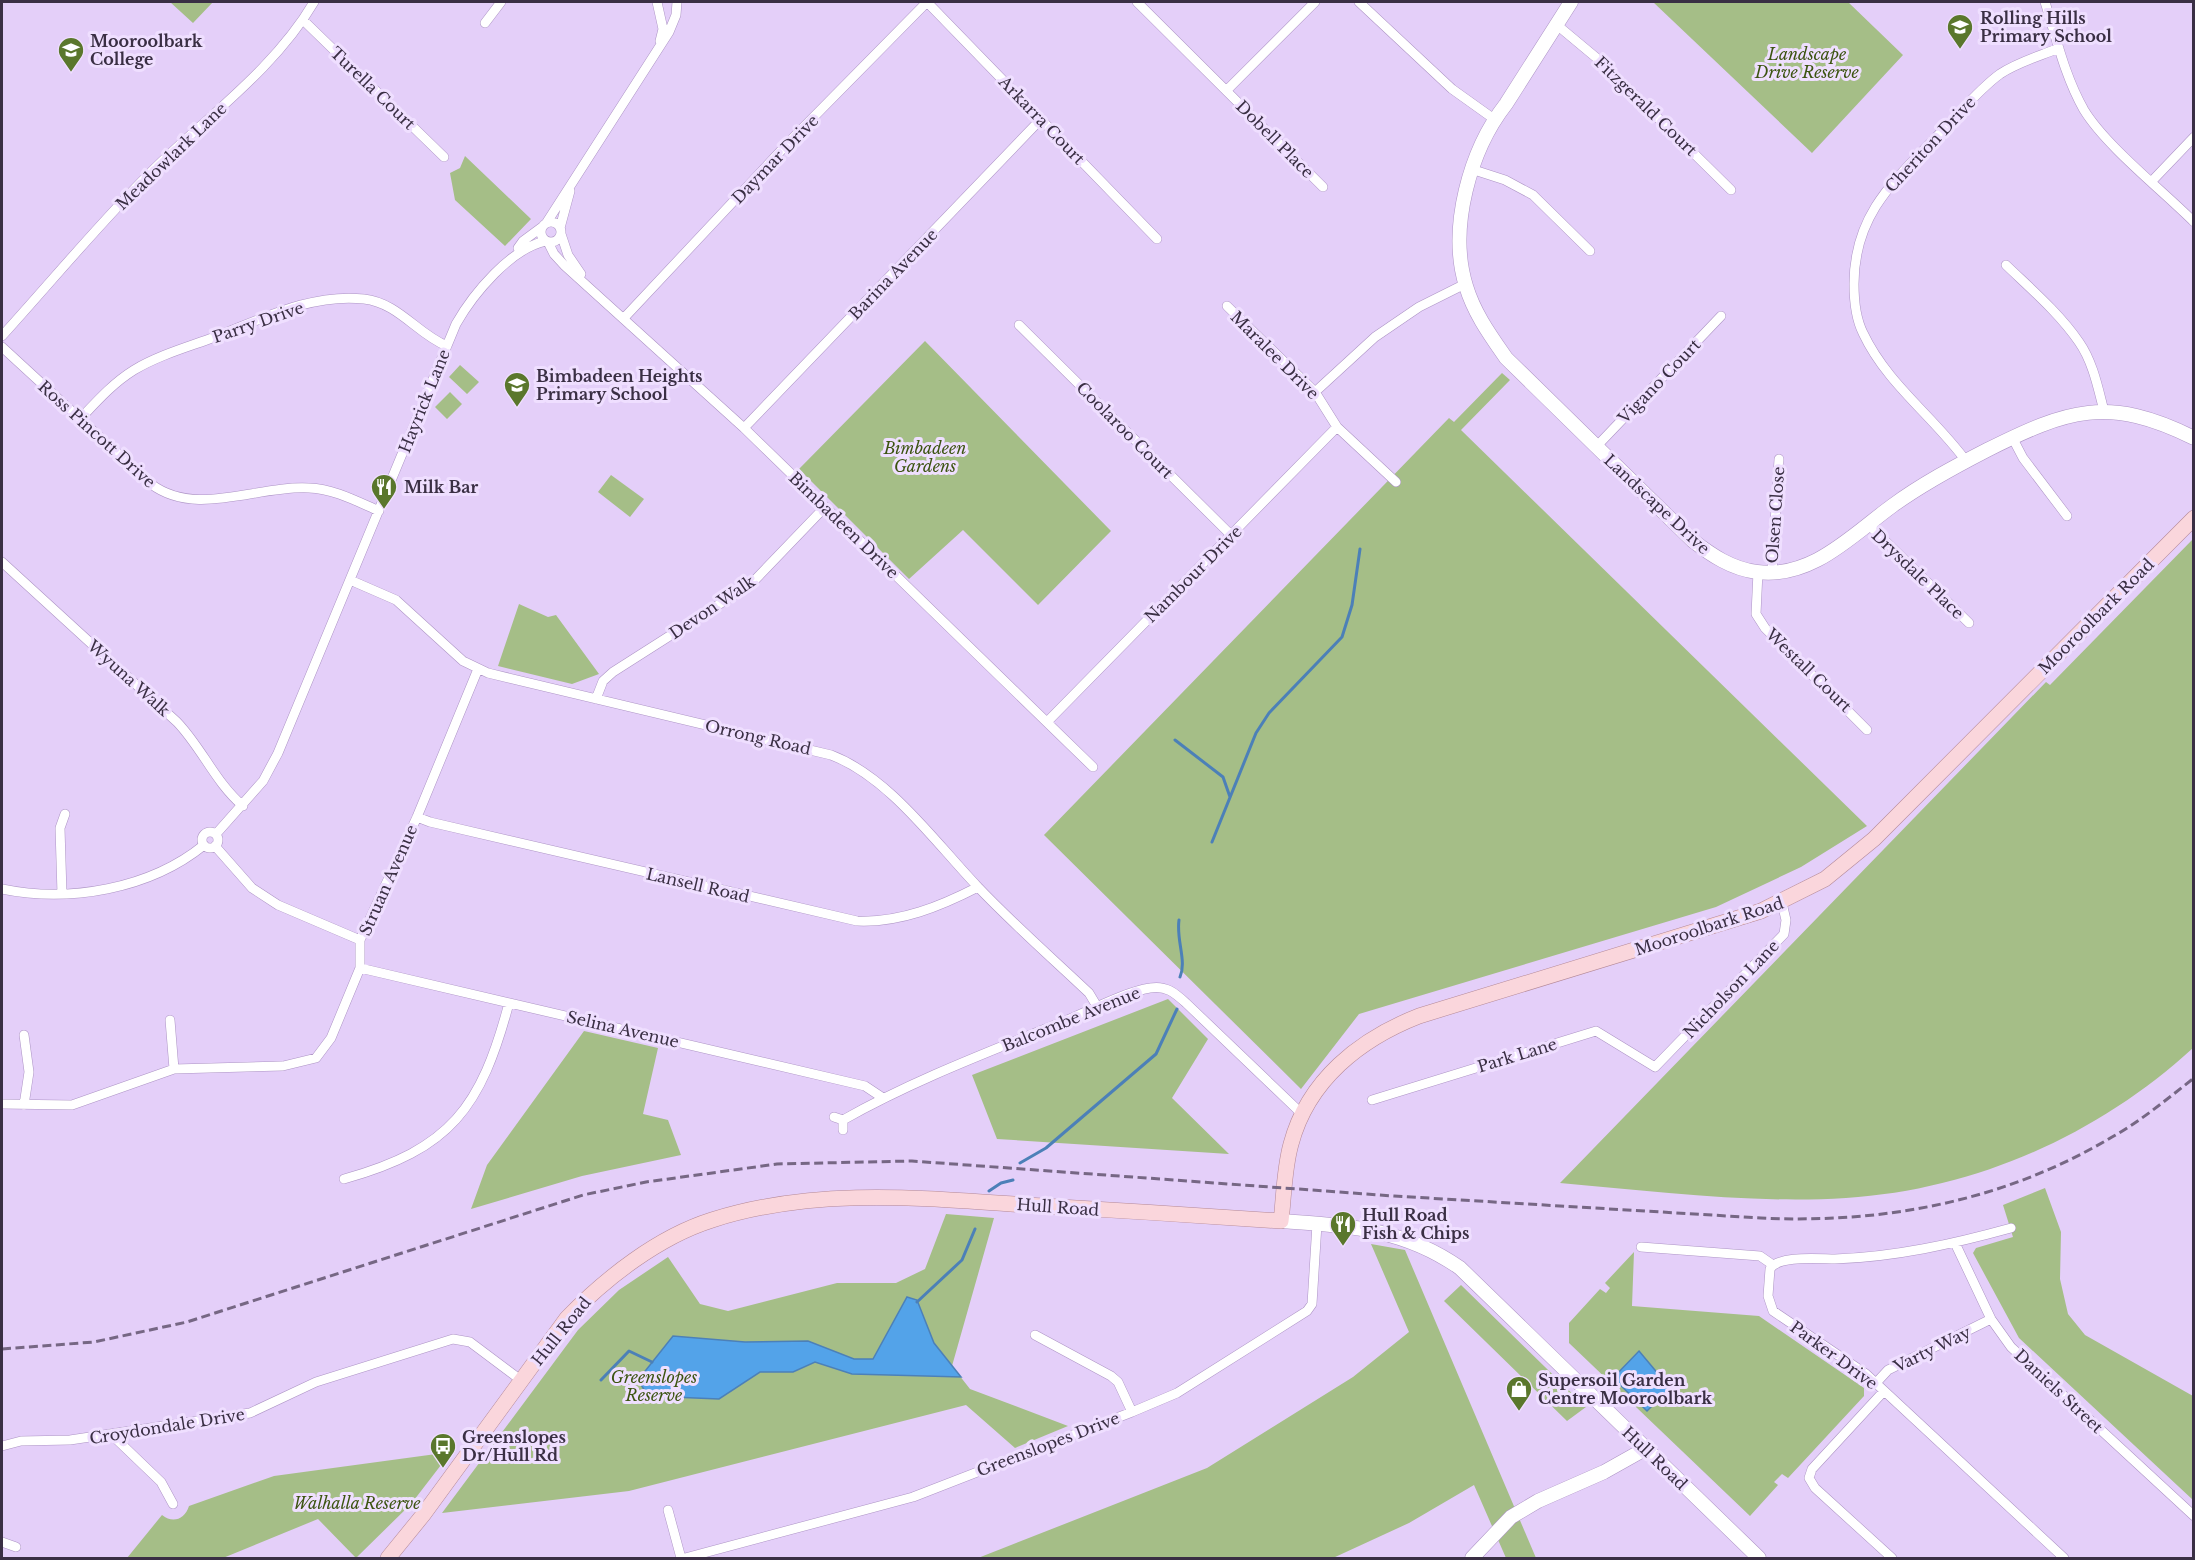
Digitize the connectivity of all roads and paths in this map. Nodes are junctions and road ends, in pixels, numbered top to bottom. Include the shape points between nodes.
1 (314, 2) edge
2 (501, 2) edge
3 (657, 2) edge
4 (677, 2) edge
5 (927, 2) edge
6 (1137, 2) edge
7 (1315, 2) edge
8 (1571, 2) edge
9 (2045, 2) edge
10 (1363, 3) edge
11 (303, 20) junction
12 (485, 23) dead end
13 (1557, 25) junction
14 (659, 46) junction
15 (2059, 48) junction
16 (1227, 90) junction
17 (1041, 119) junction
18 (1494, 119) junction
19 (2193, 137) edge
20 (444, 157) dead end
21 (1472, 169) junction
22 (2152, 181) junction
23 (571, 186) junction
24 (1323, 187) dead end
25 (1731, 190) dead end
26 (2193, 222) edge
27 (545, 225) junction
28 (561, 231) junction
29 (1157, 239) dead end
30 (547, 241) junction
31 (1590, 251) dead end
32 (512, 258) junction
33 (2006, 265) dead end
34 (1466, 284) junction
35 (590, 286) junction
36 (1227, 306) dead end
37 (1721, 316) dead end
38 (624, 318) junction
39 (1020, 325) dead end
40 (2, 336) edge
41 (447, 346) junction
42 (2, 347) edge
43 (1315, 392) junction
44 (2104, 411) junction
45 (80, 419) junction
46 (1337, 427) junction
47 (744, 428) junction
48 (2012, 437) junction
49 (2193, 438) edge
50 (1596, 447) junction
51 (1779, 459) dead end
52 (1966, 461) junction
53 (1396, 482) dead end
54 (825, 507) junction
55 (379, 511) junction
56 (2067, 516) dead end
57 (2193, 518) edge
58 (1868, 524) junction
59 (1231, 535) junction
60 (2, 562) edge
61 (1765, 572) junction
62 (350, 580) junction
63 (1969, 623) dead end
64 (478, 669) junction
65 (596, 699) junction
66 (1048, 721) junction
67 (1867, 730) dead end
68 (1094, 767) dead end
69 (243, 806) junction
70 (65, 814) dead end
71 (417, 817) junction
72 (216, 834) junction
73 (204, 844) junction
74 (216, 846) junction
75 (978, 887) junction
76 (2, 889) edge
77 (62, 894) junction
78 (1782, 903) junction
79 (360, 940) junction
80 (360, 968) junction
81 (508, 1003) junction
82 (1098, 1008) junction
83 (170, 1020) dead end
84 (24, 1035) dead end
85 (1655, 1067) joint
86 (174, 1069) junction
87 (883, 1098) junction
88 (1372, 1100) dead end
89 (2, 1104) edge
90 (24, 1105) junction
91 (1302, 1114) junction
92 (840, 1122) dead end
93 (344, 1179) dead end
94 (1281, 1221) junction
95 (1317, 1224) junction
96 (2011, 1228) dead end
97 (1955, 1243) junction
98 (1641, 1247) dead end
99 (1773, 1264) junction
100 (1991, 1319) junction
101 (1035, 1335) dead end
102 (522, 1381) junction
103 (1875, 1383) junction
104 (1884, 1391) junction
105 (1132, 1412) junction
106 (112, 1435) junction
107 (2, 1446) edge
108 (1645, 1449) junction
109 (173, 1504) dead end
110 (668, 1510) dead end
111 (2193, 1516) edge
112 (2, 1542) edge
113 (16, 1546) dead end
114 (389, 1558) edge
115 (683, 1558) edge
116 (1472, 1558) edge
117 (1759, 1558) edge
118 (1892, 1558) edge
119 (2064, 1558) edge

1 - 11 street, Meadowlark Lane
2 - 12 street
3 - 14 street, Hayrick Lane via 663,29
4 - 14 street, Hayrick Lane via 676,15
5 - 17 street, Arkarra Court
5 - 38 street, Daymar Drive
6 - 16 street, Dobell Place
7 - 16 street, Dobell Place
8 - 13 street, Landscape Drive
9 - 15 street
10 - 18 street via 1452,89
11 - 20 street, Turella Court
11 - 40 street, Meadowlark Lane via 235,94 150,173
13 - 18 street, Landscape Drive
13 - 25 street, Fitzgerald Court
14 - 23 street, Hayrick Lane
15 - 22 street via 2084,110 2106,139
15 - 52 street, Cheriton Drive via 2002,73 1982,88 1892,182 1861,233 1854,265 1854,299 1862,331 1891,378
16 - 24 street, Dobell Place
17 - 29 street, Arkarra Court
17 - 47 street, Barina Avenue
18 - 21 street, Landscape Drive
19 - 22 street
21 - 31 street via 1533,195
21 - 34 street, Landscape Drive via 1461,212 1460,246
22 - 26 street
23 - 27 street, Hayrick Lane
23 - 28 street, Hayrick Lane
27 - 28 street via 555,222
27 - 30 street via 541,235
27 - 32 street, Hayrick Lane via 523,241
28 - 30 street via 558,240
28 - 35 street, Bimbadeen Drive via 571,261
30 - 32 street, Hayrick Lane via 531,244
30 - 35 street, Bimbadeen Drive via 554,254
32 - 41 street, Hayrick Lane via 465,309
33 - 44 street via 2059,317 2080,344 2094,374
34 - 43 street via 1419,307 1376,337
34 - 50 street, Landscape Drive via 1487,331 1506,358
35 - 38 street, Bimbadeen Drive
36 - 43 street, Maralee Drive
37 - 50 street, Vigano Court
38 - 47 street, Bimbadeen Drive
39 - 59 street, Coolaroo Court
41 - 45 street, Parry Drive via 382,303 364,299 320,302 289,309 159,357 109,389
41 - 55 street, Hayrick Lane
42 - 45 street, Ross Pincott Drive
43 - 46 street, Maralee Drive
44 - 48 street via 2046,421
44 - 49 street via 2165,423
45 - 55 street, Ross Pincott Drive via 151,484 173,497 202,499 311,488 338,493
46 - 53 street, Maralee Drive
46 - 59 street, Nambour Drive
47 - 54 street, Bimbadeen Drive
48 - 52 street
48 - 56 street
50 - 61 street, Landscape Drive via 1692,540 1714,556
51 - 61 street, Olsen Close
52 - 58 street
54 - 65 street, Devon Walk via 752,584 613,672 603,681
54 - 66 street, Bimbadeen Drive
55 - 62 street, Hayrick Lane
57 - 78 main road, Mooroolbark Road via 1851,860
58 - 61 street via 1821,560
58 - 63 street, Drysdale Place
59 - 66 street, Nambour Drive
60 - 69 street, Wyuna Walk via 177,722 196,742 220,784
61 - 67 street, Westall Court via 1756,614 1765,628
62 - 64 street, Orrong Road via 396,600
62 - 69 street, Hayrick Lane via 291,724 263,781
64 - 65 street, Orrong Road
64 - 71 street, Struan Avenue
65 - 75 street, Orrong Road via 847,760 877,782
66 - 68 street, Bimbadeen Drive
69 - 72 street, Hayrick Lane
70 - 77 street via 60,828
71 - 75 street, Lansell Road via 857,921 897,919
71 - 79 street, Struan Avenue
72 - 73 street via 204,834
72 - 74 street
73 - 74 street via 209,848
73 - 77 street via 175,864 138,879 100,890
74 - 79 street via 252,888 278,905
75 - 82 street, Orrong Road via 1089,993
76 - 77 street
78 - 85 street, Nicholson Lane via 1784,934
78 - 91 main road, Mooroolbark Road via 1395,1026 1354,1050 1337,1066
79 - 80 street, Struan Avenue
80 - 81 street, Selina Avenue
80 - 86 street, Struan Avenue via 331,1038 316,1058 283,1066
81 - 87 street, Selina Avenue via 865,1086
81 - 93 street via 486,1076 471,1103 426,1146 401,1160
82 - 87 street, Balcombe Avenue
82 - 91 street, Balcombe Avenue via 1149,988 1170,989
83 - 86 street
84 - 90 street via 29,1072
85 - 88 street, Park Lane via 1596,1031
86 - 90 street, Struan Avenue via 82,1104
87 - 92 street, Balcombe Avenue
89 - 90 street, Struan Avenue
91 - 94 main road, Mooroolbark Road via 1289,1152
94 - 95 street, Hull Road
94 - 102 main road, Hull Road via 912,1197 837,1197 755,1208 710,1220 629,1262 567,1318
95 - 105 street, Greenslopes Drive via 1312,1304 1307,1311 1177,1393
95 - 108 street, Hull Road via 1401,1236 1438,1252 1481,1287
96 - 97 street
97 - 99 street via 1859,1258 1780,1260
97 - 100 street, Daniels Street
98 - 99 street via 1760,1256
99 - 103 street, Parker Drive via 1768,1296 1773,1311
100 - 103 street, Varty Way via 1888,1370
100 - 111 street, Daniels Street via 2011,1347
101 - 105 street via 1111,1376 1118,1382
102 - 106 street, Croydondale Drive via 470,1342 453,1339 316,1382 250,1413
102 - 114 main road, Hull Road
103 - 104 street, Parker Drive
104 - 118 street via 1812,1469 1809,1478 1815,1488
104 - 119 street, Parker Drive
105 - 115 street, Greenslopes Drive via 913,1497
106 - 107 street, Croydondale Drive via 21,1441
106 - 109 street via 161,1482
108 - 116 street via 1511,1517
108 - 117 street, Hull Road
110 - 115 street
112 - 113 street

